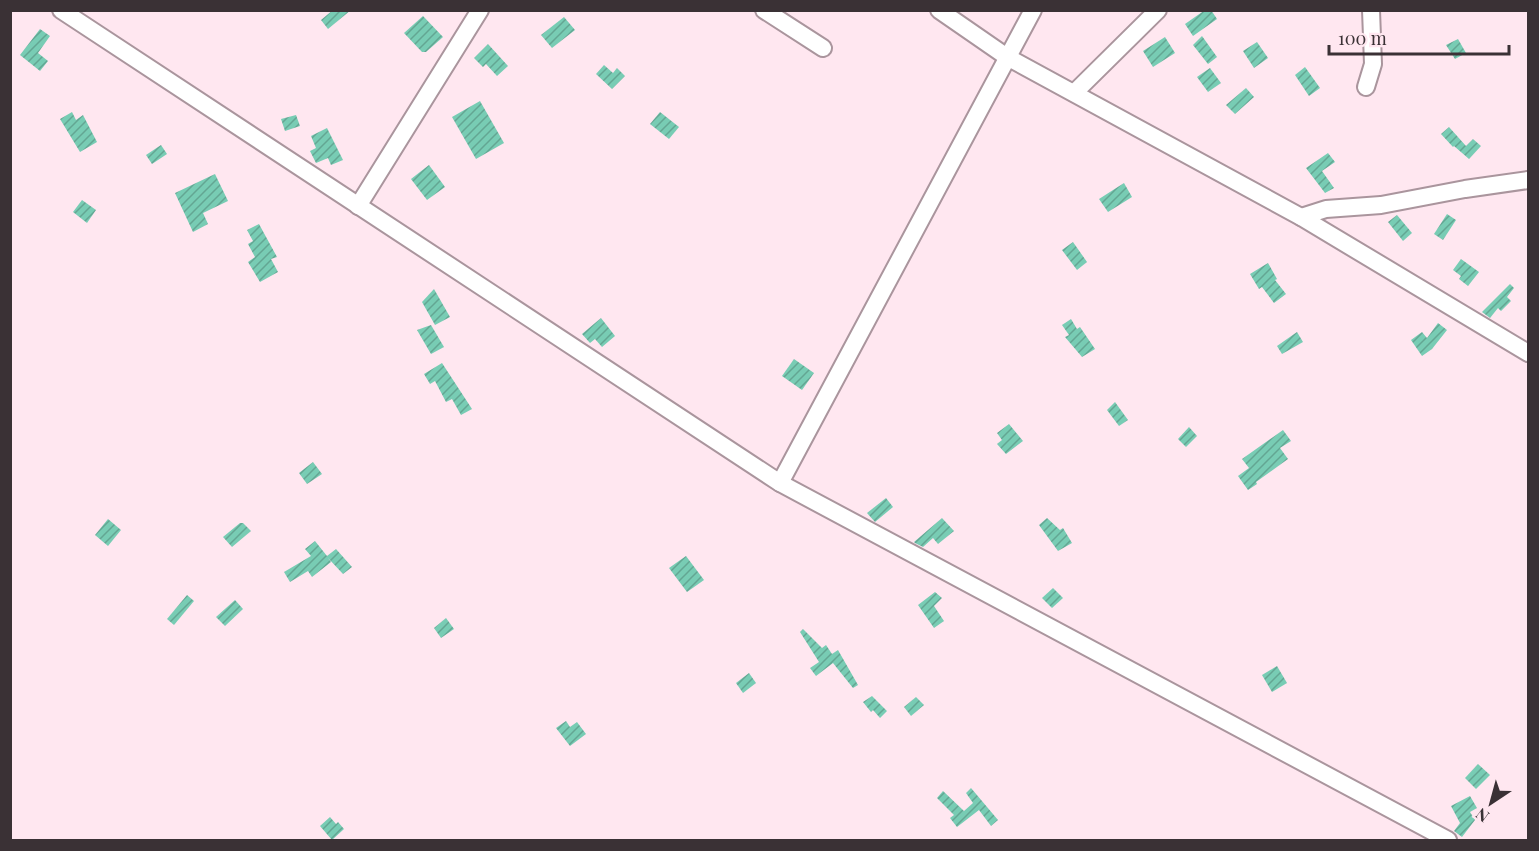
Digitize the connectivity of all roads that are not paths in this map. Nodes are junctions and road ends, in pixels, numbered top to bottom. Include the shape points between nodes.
1 (61, 10) edge
2 (480, 10) edge
3 (764, 10) edge
4 (939, 10) edge
5 (1033, 10) edge
6 (1158, 10) edge
7 (1371, 10) edge
8 (823, 48) dead end
9 (1007, 57) junction
10 (1366, 87) dead end
11 (1074, 93) junction
12 (1528, 180) edge
13 (358, 206) junction
14 (1301, 217) junction
15 (1528, 353) edge
16 (780, 483) junction
17 (1448, 840) edge

1 - 13 street
2 - 13 street
3 - 8 street
4 - 9 street
5 - 9 street
6 - 11 street
7 - 10 street via 1373,64
9 - 11 street
9 - 16 street
11 - 14 street
12 - 14 street via 1381,205 1326,209
13 - 16 street
14 - 15 street
16 - 17 street

